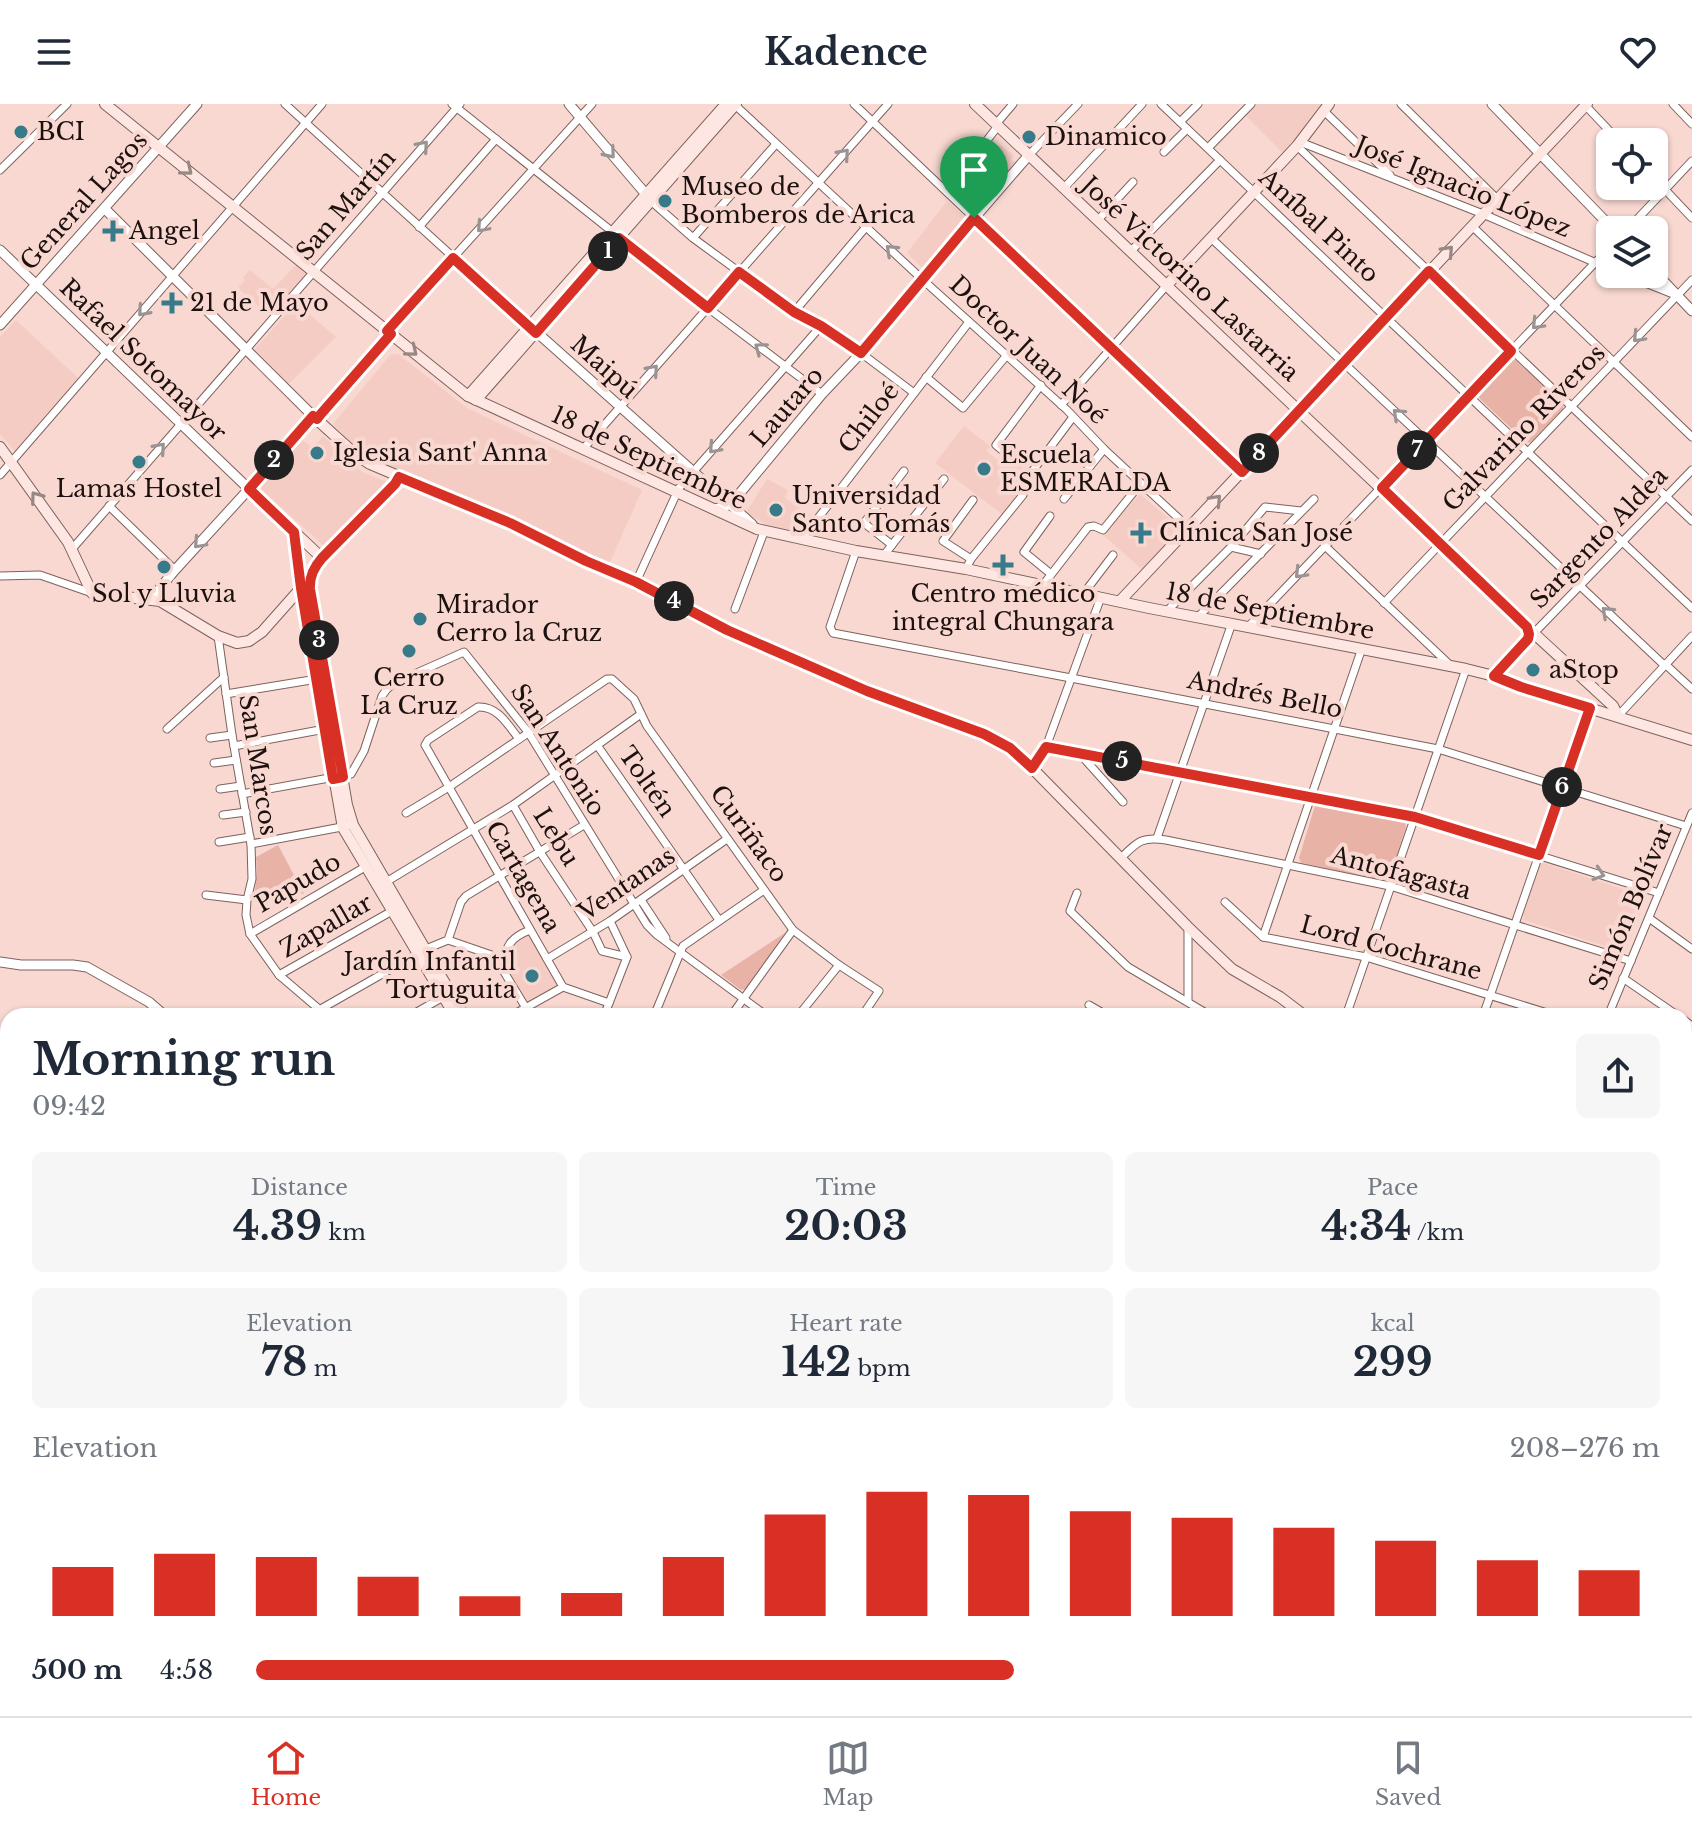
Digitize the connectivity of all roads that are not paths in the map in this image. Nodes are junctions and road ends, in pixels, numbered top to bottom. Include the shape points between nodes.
1 (67, 104) edge
2 (105, 104) edge
3 (197, 104) edge
4 (285, 104) edge
5 (322, 104) edge
6 (569, 104) edge
7 (592, 104) edge
8 (733, 104) edge
9 (854, 104) edge
10 (888, 104) edge
11 (975, 104) edge
12 (1013, 104) edge
13 (1078, 104) edge
14 (1142, 104) edge
15 (1161, 104) edge
16 (1198, 104) edge
17 (1251, 104) edge
18 (1401, 104) edge
19 (1492, 104) edge
20 (1673, 104) edge
21 (457, 105) edge
22 (1586, 105) edge
23 (1327, 107) edge
24 (580, 117) junction
25 (872, 121) junction
26 (1180, 122) junction
27 (306, 123) junction
28 (1692, 124) edge
29 (997, 125) junction
30 (1607, 128) edge
31 (1187, 129) junction
32 (496, 139) junction
33 (776, 144) junction
34 (1299, 144) junction
35 (159, 147) junction
36 (1208, 148) junction
37 (1164, 152) dead end
38 (1540, 154) junction
39 (1029, 155) junction
40 (1220, 160) junction
41 (1692, 161) edge
42 (534, 169) junction
43 (0, 170) edge
44 (1395, 180) junction
45 (1133, 182) dead end
46 (818, 183) junction
47 (1668, 187) edge
48 (1064, 188) junction
49 (947, 192) junction
50 (1254, 192) junction
51 (383, 193) junction
52 (1668, 193) edge
53 (649, 198) junction
54 (1497, 199) junction
55 (1656, 200) edge
56 (233, 207) junction
57 (105, 209) junction
58 (1483, 214) junction
59 (1600, 216) edge
60 (1640, 216) edge
61 (974, 218) junction
62 (1692, 218) edge
63 (1098, 220) junction
64 (1472, 226) junction
65 (419, 227) junction
66 (866, 227) junction
67 (616, 235) junction
68 (693, 238) junction
69 (1212, 239) junction
70 (0, 250) edge
71 (1131, 251) junction
72 (453, 258) junction
73 (1595, 262) joint
74 (1429, 271) junction
75 (314, 272) junction
76 (739, 272) junction
77 (172, 277) junction
78 (921, 279) junction
79 (1692, 280) edge
80 (36, 285) junction
81 (1167, 285) junction
82 (1668, 286) edge
83 (1657, 288) edge
84 (1677, 296) junction
85 (1554, 307) junction
86 (708, 308) junction
87 (1692, 311) edge
88 (794, 312) junction
89 (1386, 317) junction
90 (969, 322) junction
91 (0, 325) edge
92 (821, 326) junction
93 (533, 330) junction
94 (389, 332) junction
95 (1111, 348) junction
96 (245, 350) junction
97 (1511, 351) junction
98 (107, 353) junction
99 (861, 353) junction
100 (1007, 355) junction
101 (1343, 362) junction
102 (1613, 363) junction
103 (786, 367) junction
104 (926, 377) junction
105 (1041, 385) junction
106 (914, 393) junction
107 (822, 394) junction
108 (1469, 396) junction
109 (472, 398) junction
110 (1061, 405) junction
111 (1571, 407) junction
112 (619, 408) junction
113 (1299, 410) junction
114 (315, 417) junction
115 (1073, 417) junction
116 (181, 424) junction
117 (1692, 437) edge
118 (1426, 440) junction
119 (0, 447) edge
120 (583, 449) junction
121 (1104, 449) junction
122 (1002, 450) dead end
123 (1528, 452) junction
124 (11, 462) junction
125 (1692, 470) edge
126 (693, 471) junction
127 (904, 471) dead end
128 (1242, 472) junction
129 (0, 475) edge
130 (399, 477) junction
131 (944, 479) dead end
132 (1141, 483) junction
133 (1382, 488) junction
134 (249, 489) junction
135 (676, 493) junction
136 (1485, 497) junction
137 (1666, 497) junction
138 (1064, 499) dead end
139 (1314, 499) dead end
140 (973, 500) dead end
141 (729, 504) junction
142 (109, 506) junction
143 (710, 508) junction
144 (1301, 511) junction
145 (1050, 516) dead end
146 (1692, 521) edge
147 (1189, 528) junction
148 (760, 531) junction
149 (294, 532) junction
150 (802, 539) junction
151 (1622, 542) junction
152 (1440, 544) junction
153 (892, 545) junction
154 (1325, 546) junction
155 (1231, 547) junction
156 (72, 549) junction
157 (856, 551) junction
158 (1261, 554) junction
159 (884, 555) junction
160 (1113, 555) dead end
161 (322, 558) junction
162 (969, 564) junction
163 (175, 570) junction
164 (1051, 574) junction
165 (0, 576) edge
166 (1143, 577) junction
167 (636, 582) junction
168 (1043, 585) junction
169 (1579, 587) junction
170 (306, 591) junction
171 (92, 593) junction
172 (1084, 593) junction
173 (1101, 597) junction
174 (151, 599) junction
175 (1120, 601) junction
176 (1270, 603) junction
177 (1384, 603) junction
178 (1141, 606) junction
179 (1692, 608) edge
180 (735, 609) dead end
181 (1167, 611) junction
182 (1198, 617) junction
183 (1232, 623) junction
184 (1249, 626) junction
185 (1266, 629) junction
186 (1530, 630) junction
187 (218, 636) junction
188 (1692, 636) edge
189 (1362, 648) junction
190 (1665, 665) junction
191 (1451, 666) junction
192 (1466, 669) junction
193 (1494, 676) junction
194 (224, 677) junction
195 (1071, 678) junction
196 (317, 679) junction
197 (1692, 689) edge
198 (226, 694) junction
199 (1204, 704) junction
200 (1590, 708) junction
201 (641, 714) junction
202 (1618, 716) junction
203 (167, 729) dead end
204 (325, 729) junction
205 (1335, 729) junction
206 (528, 732) junction
207 (232, 735) junction
208 (210, 738) dead end
209 (519, 739) junction
210 (1692, 740) edge
211 (425, 745) joint
212 (597, 745) junction
213 (234, 746) junction
214 (1046, 747) junction
215 (1438, 749) junction
216 (1079, 753) junction
217 (236, 760) junction
218 (214, 763) dead end
219 (1032, 768) junction
220 (1181, 772) junction
221 (555, 774) junction
222 (338, 778) junction
223 (449, 787) junction
224 (1562, 788) junction
225 (220, 789) dead end
226 (242, 790) junction
227 (1311, 797) junction
228 (1123, 802) dead end
229 (513, 805) junction
230 (246, 812) junction
231 (406, 813) dead end
232 (1692, 813) edge
233 (223, 815) dead end
234 (1415, 817) junction
235 (584, 825) junction
236 (348, 826) junction
237 (1686, 826) junction
238 (473, 830) junction
239 (1157, 838) junction
240 (727, 839) junction
241 (251, 840) junction
242 (219, 842) dead end
243 (540, 852) junction
244 (1539, 855) junction
245 (1121, 858) junction
246 (1288, 865) junction
247 (365, 867) junction
248 (685, 870) junction
249 (500, 877) junction
250 (386, 882) junction
251 (1390, 886) junction
252 (764, 890) junction
253 (1077, 893) dead end
254 (1659, 893) junction
255 (206, 895) dead end
256 (247, 900) junction
257 (1225, 902) dead end
258 (638, 903) junction
259 (392, 911) junction
260 (1649, 918) junction
261 (719, 920) junction
262 (610, 921) junction
263 (1514, 925) junction
264 (1188, 927) junction
265 (530, 930) junction
266 (793, 930) junction
267 (593, 932) junction
268 (250, 934) junction
269 (1263, 937) junction
270 (448, 940) junction
271 (1692, 949) edge
272 (680, 951) junction
273 (422, 952) junction
274 (627, 957) junction
275 (1366, 957) junction
276 (503, 959) junction
277 (547, 959) junction
278 (1631, 961) junction
279 (0, 962) edge
280 (839, 965) junction
281 (279, 975) junction
282 (1623, 978) junction
283 (563, 987) junction
284 (1490, 995) junction
285 (443, 997) junction
286 (744, 998) junction
287 (1188, 1001) junction
288 (609, 1003) junction
289 (1089, 1005) dead end
290 (156, 1008) edge
291 (317, 1008) edge
292 (323, 1008) edge
293 (424, 1008) edge
294 (450, 1008) edge
295 (459, 1008) edge
296 (526, 1008) joint
297 (607, 1008) edge
298 (657, 1008) edge
299 (737, 1008) edge
300 (757, 1008) edge
301 (804, 1008) edge
302 (867, 1008) edge
303 (1094, 1008) edge
304 (1199, 1008) edge
305 (1294, 1008) edge
306 (1349, 1008) edge
307 (1486, 1008) edge
308 (1531, 1008) edge
309 (1611, 1008) edge
310 (1666, 1008) edge

1 - 43 street
2 - 35 main road, 18 de Septiembre
3 - 35 street, General Lagos
4 - 27 street, Maipú
5 - 27 street
6 - 24 street
7 - 24 street
8 - 33 street, Doctor Juan Noé
8 - 53 main road
9 - 25 street
10 - 25 street
11 - 29 main road, José Victorino Lastarria
12 - 29 street
13 - 39 street, Lautaro
14 - 48 street
15 - 26 street, Aníbal Pinto
16 - 26 street
17 - 36 street
18 - 54 street
19 - 38 street
20 - 28 street
21 - 32 street
51 -> 21 street, San Martín
22 - 30 street
22 - 38 main road
23 - 34 main road
23 - 44 street
24 - 42 street
24 -> 53 street
46 -> 25 street
25 - 49 street
26 - 31 street, Aníbal Pinto
27 - 51 street, Maipú
27 - 56 street
29 - 39 main road, José Victorino Lastarria
29 - 49 street
31 - 36 street, Aníbal Pinto
31 - 37 street
32 - 42 street
32 - 65 street
33 - 46 street, Doctor Juan Noé
33 - 68 street
34 - 44 street, José Ignacio López
34 - 50 main road
34 - 74 street
35 -> 56 main road, 18 de Septiembre
35 - 57 street, General Lagos
36 - 40 street, Aníbal Pinto
38 - 54 main road
38 - 59 street
39 - 48 main road, José Victorino Lastarria
39 - 61 street, Lautaro
40 - 50 street, Aníbal Pinto
40 - 71 street
41 - 47 street
42 - 67 street
42 -> 72 street
44 - 58 street, José Ignacio López
45 - 63 street
46 - 66 street, Doctor Juan Noé
46 - 76 street
48 - 63 main road, José Victorino Lastarria
49 - 61 street
50 - 69 main road
50 - 89 street, Aníbal Pinto
51 - 65 street, Maipú
51 - 75 street, San Martín
52 - 62 street
53 - 67 main road
53 - 68 street
54 - 58 main road
55 - 60 street
56 - 75 main road, 18 de Septiembre
56 - 77 street
57 - 77 street
57 - 80 street, General Lagos
58 - 64 main road
58 - 73 street, José Ignacio López
61 - 78 street, Lautaro
61 - 95 street
63 - 71 main road, José Victorino Lastarria
74 -> 64 main road
64 - 85 street
65 - 72 street, Maipú
78 -> 66 street, Doctor Juan Noé
66 - 88 street
67 - 86 street
67 - 93 main road
68 - 76 street
69 - 81 main road
69 - 101 street
70 - 80 street, Rafael Sotomayor
71 - 81 main road, José Victorino Lastarria
72 - 93 street, Maipú
72 - 94 street
73 - 85 street
74 - 89 main road
74 - 97 street
75 - 94 main road, 18 de Septiembre
75 - 96 street, San Martín
76 - 86 street
76 - 88 street
77 - 96 street
77 -> 98 street
78 - 90 street, Doctor Juan Noé
78 - 99 street, Lautaro
79 - 84 street, Galvarino Riveros
80 - 91 street, General Lagos
80 - 98 street, Rafael Sotomayor
81 - 95 street
81 - 113 main road, José Victorino Lastarria
82 - 84 street
83 - 84 street
84 - 87 street
84 -> 102 street, Galvarino Riveros
85 -> 97 street
85 - 102 street
103 -> 86 street
112 -> 86 street
88 - 92 street
89 - 101 main road
89 - 108 street, Aníbal Pinto
90 - 100 street, Doctor Juan Noé
90 - 104 street, Chiloé
92 - 99 street
92 - 103 street
93 - 109 main road
93 - 112 street, Maipú
94 -> 109 main road, 18 de Septiembre
94 - 114 main road
95 - 110 street
95 - 128 street
96 - 114 street
96 - 116 street, San Martín
97 - 108 street
97 - 111 street
98 - 116 street, Rafael Sotomayor
98 - 124 street
99 - 106 street
99 - 107 street, Lautaro
100 - 104 street via 963,408
100 - 105 street, Doctor Juan Noé
101 - 113 main road
118 -> 101 street
102 - 111 street, Galvarino Riveros
102 - 117 street
103 - 107 street
103 -> 126 street
104 - 106 street, Chiloé
105 - 110 street, Doctor Juan Noé
105 - 122 street via 996,445
106 - 150 street, Chiloé
107 - 141 street, Lautaro
108 - 118 street
108 - 123 street, Aníbal Pinto
109 - 120 main road, 18 de Septiembre
110 - 115 street, Doctor Juan Noé
111 - 123 street, Galvarino Riveros
111 - 137 street
112 - 120 street
112 - 126 street, Maipú
113 - 128 main road
113 - 133 main road, José Victorino Lastarria
114 - 130 main road via 358,456
114 - 134 main road
115 - 121 street, Doctor Juan Noé
115 - 162 street via 1028,477 1023,495
116 - 134 street, Rafael Sotomayor
142 -> 116 street, San Martín
118 - 133 street
118 - 136 street
119 - 124 main road
120 - 135 main road, 18 de Septiembre
121 - 132 street, Doctor Juan Noé
121 - 138 street
123 - 136 street, Galvarino Riveros
123 - 151 street, Aníbal Pinto
124 - 129 street
156 -> 124 main road
125 - 137 street, Sargento Aldea
126 - 135 street
126 - 141 street, Maipú
127 - 153 street via 864,523
147 -> 128 main road
130 - 161 main road
130 - 167 main road
131 - 153 street
132 - 147 street, Doctor Juan Noé
132 - 164 street via 1103,530 1088,527
133 - 152 main road, José Victorino Lastarria
133 - 154 street
134 - 149 main road, Rafael Sotomayor
134 -> 163 street
135 - 143 main road, 18 de Septiembre
135 - 167 street
136 - 152 street, Galvarino Riveros
136 - 169 street
137 - 146 street
137 - 151 street, Sargento Aldea
139 - 144 street
140 - 162 street via 943,541
141 - 143 street
141 - 148 street, Maipú
142 - 156 street, San Martín
142 - 163 street
143 - 148 main road, 18 de Septiembre
144 - 155 street via 1265,507
144 - 158 street
145 - 164 street via 1024,552
147 - 166 main road
148 - 150 main road, 18 de Septiembre
148 - 180 street
149 - 161 main road, Rafael Sotomayor
149 - 170 main road
150 - 157 main road, 18 de Septiembre
151 - 169 street, Sargento Aldea
151 - 179 street, Aníbal Pinto
152 - 177 street, Galvarino Riveros
152 - 186 main road, José Victorino Lastarria
153 - 159 street
154 -> 176 street
154 - 177 street
155 - 158 street
155 - 181 street
156 - 171 main road
157 - 159 main road, 18 de Septiembre
157 - 195 street, Andrés Bello via 830,624 836,634
158 - 182 street
159 - 162 main road, 18 de Septiembre
160 - 172 street
161 - 170 main road
162 - 168 main road, 18 de Septiembre
163 - 174 street
164 - 168 street
165 - 171 street via 40,575
166 - 175 main road
166 - 178 main road
167 - 219 main road via 784,655 984,734
168 - 172 main road, 18 de Septiembre
169 - 186 street, Sargento Aldea
190 -> 169 street
170 - 187 main road via 244,643
170 - 196 main road
170 - 222 main road
171 - 174 main road
172 - 173 main road, 18 de Septiembre
173 - 175 main road, 18 de Septiembre
173 - 195 street
174 - 187 main road
175 - 178 main road, 18 de Septiembre
176 - 184 street
176 - 185 street
177 - 191 street
178 - 181 main road, 18 de Septiembre
181 - 182 main road, 18 de Septiembre
182 - 183 main road, 18 de Septiembre
183 - 184 main road, 18 de Septiembre
183 - 199 street
184 - 185 main road, 18 de Septiembre
185 - 189 main road, 18 de Septiembre
186 - 193 main road, Sargento Aldea
186 - 202 main road, José Victorino Lastarria
187 - 194 street, San Marcos
188 - 190 street
189 - 191 main road, 18 de Septiembre
189 - 205 street
190 - 197 street
190 - 202 street
191 - 192 main road, 18 de Septiembre
192 - 193 main road, 18 de Septiembre
192 - 215 street
193 - 200 main road, 18 de Septiembre
194 - 198 street, San Marcos
194 - 203 street
195 - 199 street, Andrés Bello
195 - 214 street
196 - 198 street
196 - 204 main road
198 - 207 street, San Marcos
199 - 205 street, Andrés Bello
199 - 220 street
200 - 202 main road, 18 de Septiembre
200 - 224 street
201 - 206 street, Curiñaco via 629,693 610,678
201 - 212 street
201 - 240 street, Curiñaco
202 - 210 main road, 18 de Septiembre
204 - 213 street
204 - 222 main road
205 - 215 street, Andrés Bello
205 - 227 street
206 - 209 street
206 - 221 street, San Antonio
206 - 222 street, San Antonio via 469,657 459,653 387,689 361,757 352,773
207 - 208 street
207 - 213 street, San Marcos
209 - 211 street, San Antonio via 496,711 478,707
209 - 223 street
211 - 223 street, Cartagena
212 - 221 street
212 - 248 street, Toltén
213 - 217 street, San Marcos
214 - 216 street
214 - 219 street
215 - 224 street, Andrés Bello
215 - 234 street
216 - 220 street
216 - 228 street
217 - 218 street
217 - 226 street, San Marcos
219 - 245 main road
220 - 227 street
220 - 239 street
221 - 229 street
221 - 235 street, San Antonio
222 - 226 street
222 - 236 main road
223 - 231 street
223 - 238 street, Cartagena
224 - 237 street, Andrés Bello
224 - 244 street
225 - 226 street
226 - 230 street, San Marcos
227 - 234 street
227 - 246 street
229 - 238 street
229 - 243 street, Lebu
230 - 233 street
230 - 241 street, San Marcos
232 - 237 street, Simón Bolívar
234 - 244 street
234 - 251 street
235 - 243 street
235 - 258 street, San Antonio
236 - 241 street
236 - 247 main road
236 - 250 main road
237 - 254 street, Simón Bolívar
238 - 249 street, Cartagena
238 - 250 street
239 - 245 street via 1140,841
239 - 246 street, Antofagasta
240 - 248 street, Ventanas
240 - 252 street, Curiñaco
241 - 242 street
241 - 256 street, San Marcos
243 - 249 street
243 - 267 street, Lebu
244 -> 254 street
244 - 263 street
245 - 264 main road
246 - 251 street, Antofagasta
246 - 269 street
247 - 259 main road
247 - 268 street, Papudo
248 - 258 street, Ventanas
248 - 261 street, Toltén
249 - 265 street, Cartagena
249 - 270 street via 464,898
250 - 273 main road
251 - 263 street, Antofagasta
251 - 275 street
252 - 261 street
252 - 266 street, Curiñaco
253 - 287 street via 1070,911 1109,949 1128,967
254 - 260 street, Simón Bolívar
255 - 256 street
256 - 268 street, San Marcos
257 - 269 street, Lord Cochrane
258 - 262 street, Ventanas
258 - 272 street, San Antonio
259 - 273 main road
259 - 281 street, Zapallar
260 - 271 street
260 - 278 street, Simón Bolívar
261 - 272 street
262 - 267 street, Ventanas
262 - 274 street
263 - 278 street, Antofagasta
263 - 284 street
264 - 287 street
264 - 305 main road via 1232,969
265 - 276 street via 508,944
265 - 277 street, Cartagena
266 - 280 street, Curiñaco
266 - 286 street
267 - 274 street, Lebu via 602,951
267 - 277 street, Ventanas
268 - 281 street
269 - 275 street, Lord Cochrane
270 - 273 street
270 - 276 street
272 - 286 street, San Antonio
272 - 298 street
273 - 285 main road
273 - 292 street
273 - 295 main road
274 - 288 street
275 - 284 street, Lord Cochrane
275 - 306 street
276 - 296 street via 501,967
277 - 283 street, Cartagena
278 - 282 street, Simón Bolívar
279 - 290 street via 87,967
280 - 301 street
280 - 302 street, Curiñaco via 879,991
281 - 291 street
282 - 309 street, Simón Bolívar
282 - 310 street
283 - 288 street
283 - 296 street
284 - 307 street
284 - 308 street, Lord Cochrane
285 - 293 street
285 - 294 main road
286 - 299 street
286 - 300 street, San Antonio
287 - 304 street
288 - 297 street
289 - 303 street

